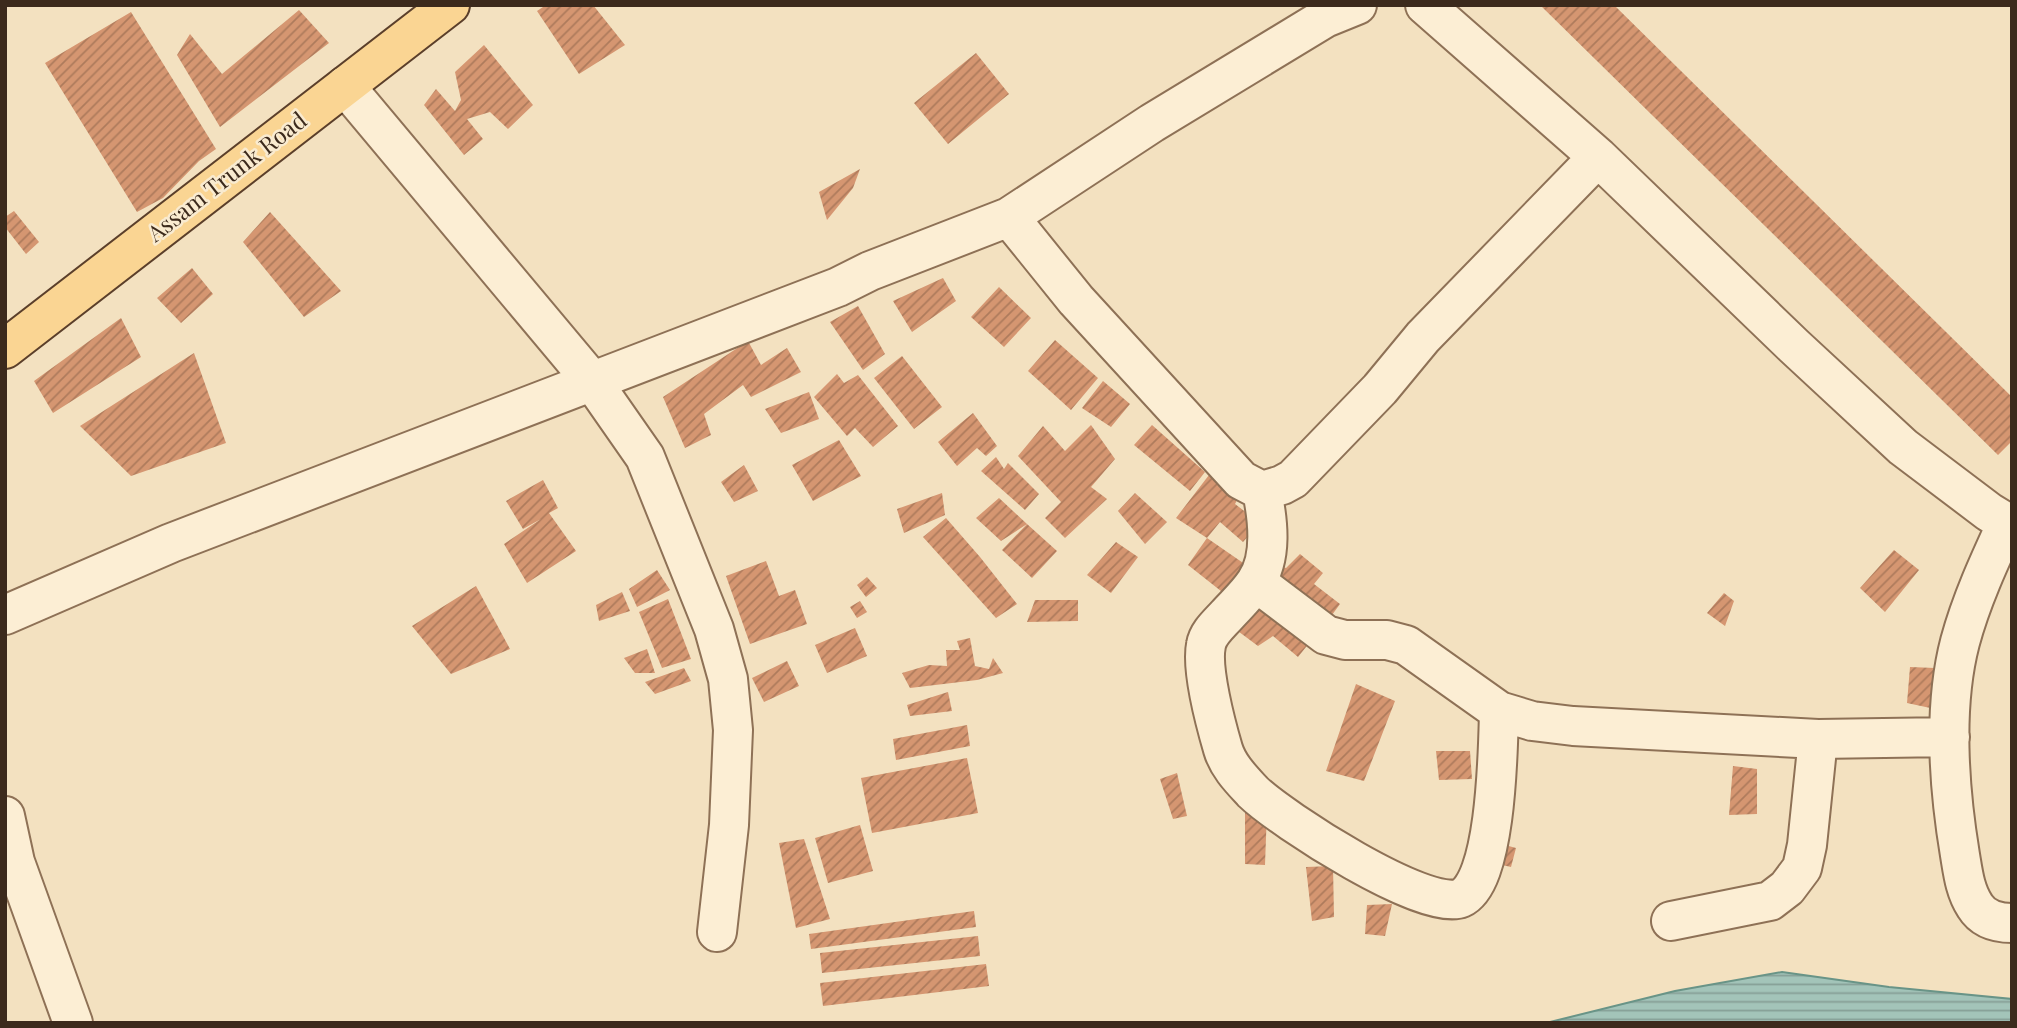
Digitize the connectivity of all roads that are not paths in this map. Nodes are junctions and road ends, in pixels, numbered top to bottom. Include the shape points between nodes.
1 (450, 5) edge
2 (1357, 5) edge
3 (1425, 5) edge
4 (345, 86) junction
5 (1598, 157) junction
6 (1009, 217) junction
7 (5, 349) edge
8 (592, 380) junction
9 (1262, 491) junction
10 (2010, 525) edge
11 (1256, 582) junction
12 (5, 615) edge
13 (1499, 711) junction
14 (1950, 737) junction
15 (1818, 739) junction
16 (5, 816) edge
17 (1671, 921) dead end
18 (2012, 923) edge
19 (717, 932) dead end
20 (74, 1023) edge

1 - 4 main road, Assam Trunk Road
2 - 6 street via 1325,18 1186,102
3 - 5 street
4 - 7 main road, Assam Trunk Road
4 - 8 street
5 - 9 street via 1293,479
5 - 10 street via 1903,447
6 - 8 street
6 - 9 street via 1076,300 1241,480
8 - 12 street via 184,538
8 - 19 street via 645,457 714,629 728,679 733,730 729,825
9 - 11 street via 1267,542
10 - 14 street via 1984,571 1959,644
11 - 13 street via 1326,635 1406,645
11 - 13 street via 1211,633 1206,645 1211,696 1227,760 1255,793 1287,819 1416,892 1446,900 1462,898 1482,867 1498,771
13 - 15 street via 1573,726
14 - 15 street
14 - 18 street via 1951,803 1967,890 1976,908 1988,918
15 - 17 street via 1807,845 1802,868 1787,888 1770,901
16 - 20 street via 15,862

